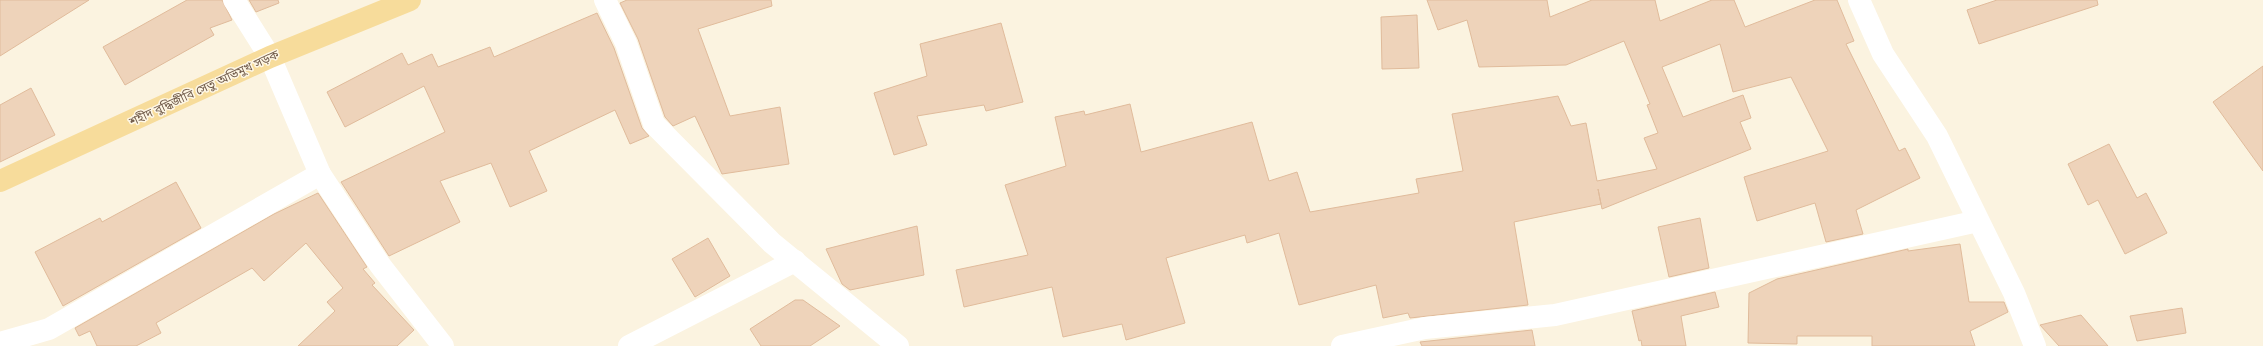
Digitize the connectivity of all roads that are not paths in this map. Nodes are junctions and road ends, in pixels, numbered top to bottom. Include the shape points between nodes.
1 (234, 0) edge
2 (410, 0) edge
3 (605, 0) edge
4 (1859, 0) edge
5 (270, 56) junction
6 (320, 174) junction
7 (0, 181) edge
8 (1978, 221) junction
9 (795, 261) junction
10 (0, 343) edge
11 (443, 346) edge
12 (629, 346) edge
13 (898, 346) edge
14 (1342, 346) edge
15 (2035, 346) edge

1 - 5 street
2 - 5 main road, শহীদ বুদ্ধিজীবি সেতু অভিমুখ সড়ক
3 - 9 street via 626,43 654,124 772,243
4 - 8 street via 1883,54 1936,136
5 - 6 street
5 - 7 main road, শহীদ বুদ্ধিজীবি সেতু অভিমুখ সড়ক
6 - 10 street via 49,329
6 - 11 street via 380,265
8 - 14 street via 1554,315 1426,328
8 - 15 street via 2014,293
9 - 12 street
9 - 13 street

